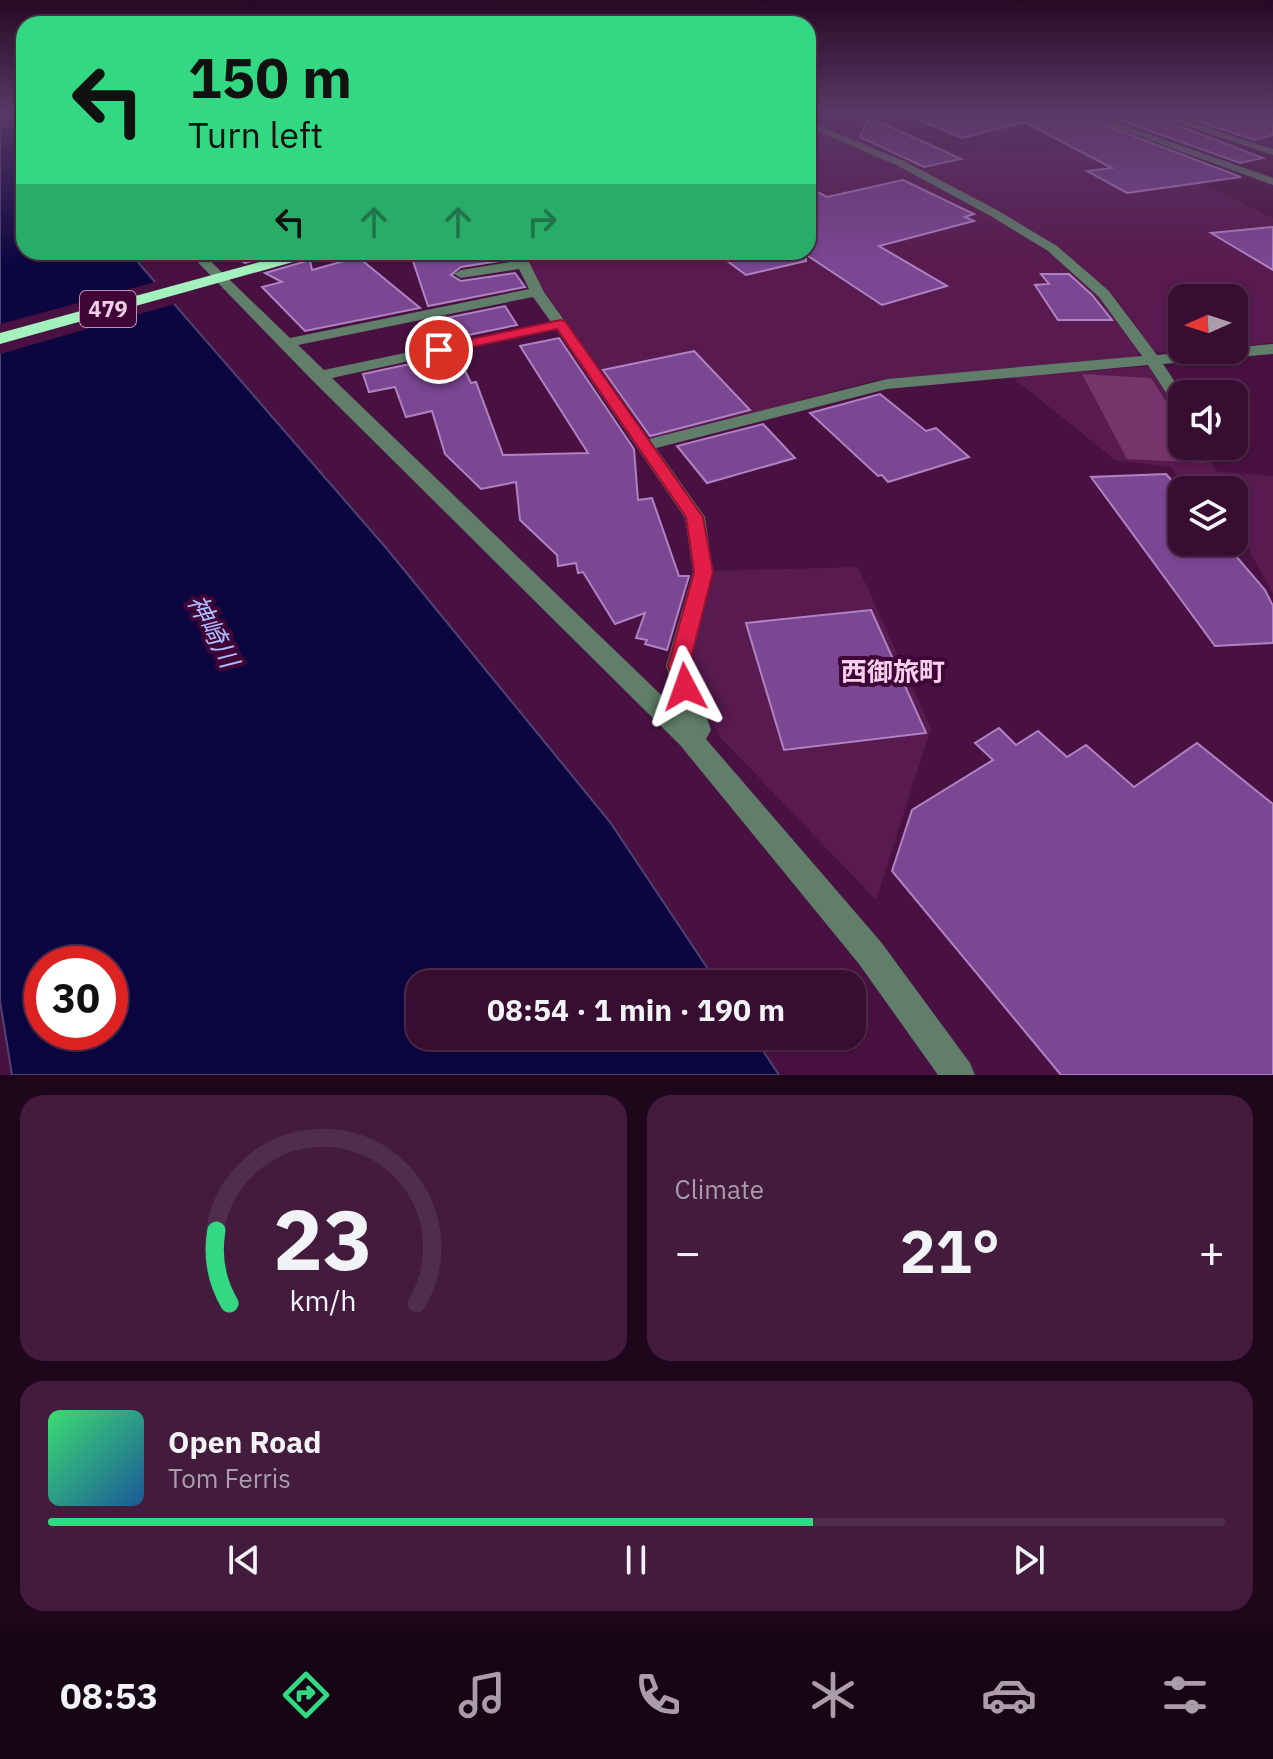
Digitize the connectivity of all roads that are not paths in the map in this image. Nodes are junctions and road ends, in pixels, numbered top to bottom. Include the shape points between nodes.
1 (901, 164) edge
2 (1223, 164) edge
3 (1273, 182) edge
4 (201, 260) edge
5 (285, 260) edge
6 (514, 260) edge
7 (522, 260) edge
8 (461, 274) dead end
9 (219, 279) junction
10 (537, 292) junction
11 (560, 324) junction
12 (0, 339) edge
13 (286, 343) junction
14 (1273, 349) edge
15 (1153, 360) junction
16 (317, 376) junction
17 (1168, 383) edge
18 (647, 445) junction
19 (689, 737) junction
20 (958, 1075) edge

1 - 15 street via 1038,239 1076,267 1103,293
2 - 3 street
4 - 9 street
5 - 9 highway, 479
6 - 8 street
7 - 10 street
9 - 12 highway, 479
9 - 13 street
10 - 11 street
10 - 13 street
11 - 16 street
11 - 18 street
13 - 16 street
14 - 15 street
15 - 17 street
15 - 18 street via 887,384
16 - 19 street
18 - 19 street via 695,517 703,572 678,666 699,730
19 - 20 street via 870,953

